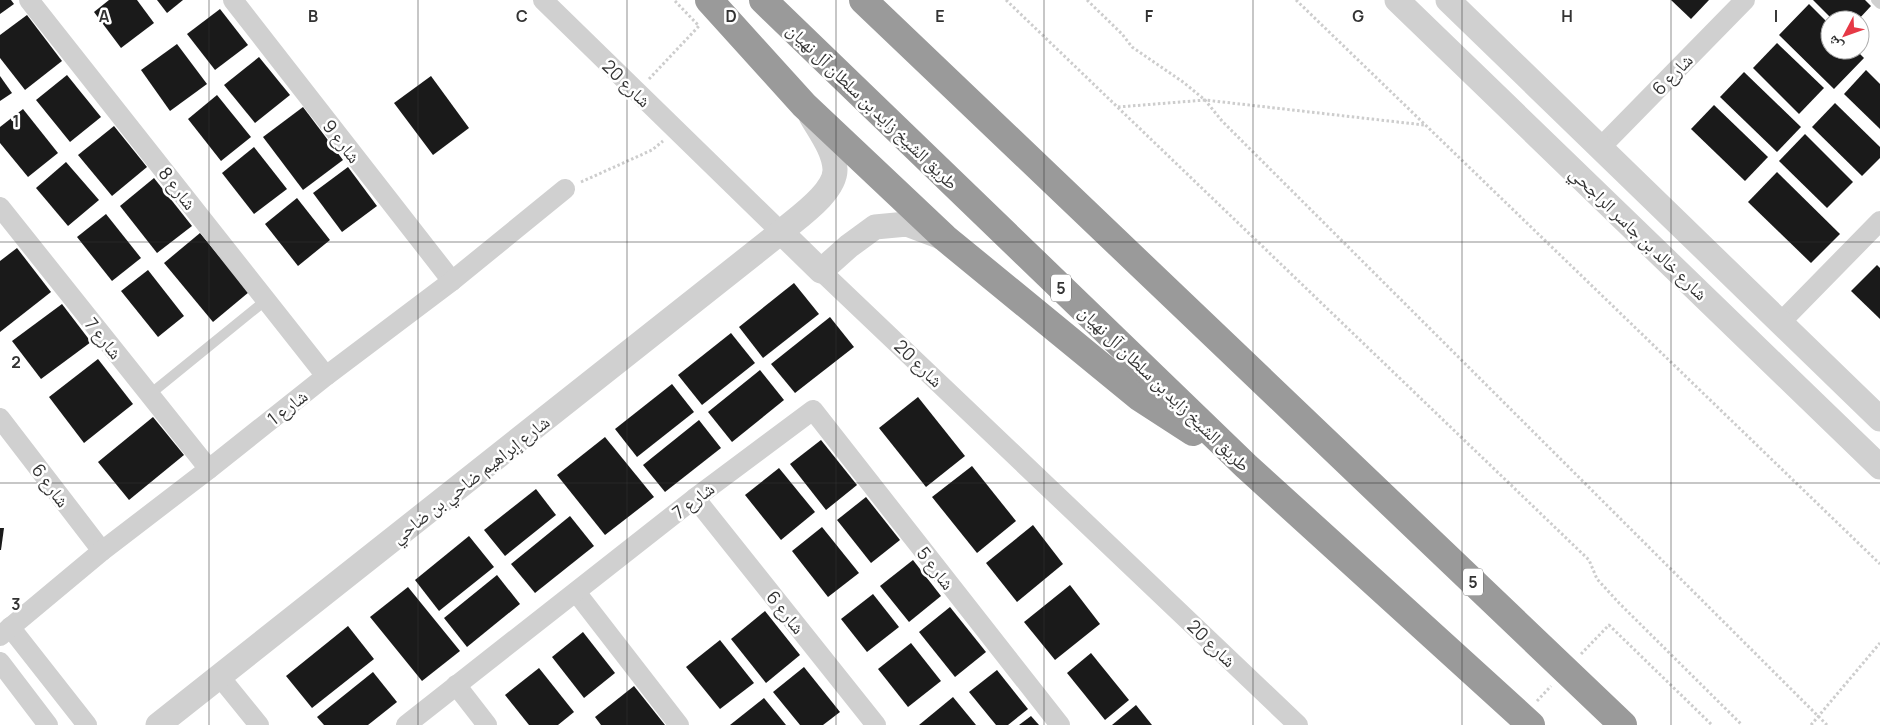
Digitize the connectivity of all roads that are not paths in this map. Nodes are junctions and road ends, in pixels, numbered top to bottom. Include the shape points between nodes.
1 (29, 0) edge
2 (233, 0) edge
3 (543, 0) edge
4 (709, 0) edge
5 (763, 0) edge
6 (863, 0) edge
7 (1397, 0) edge
8 (1448, 0) edge
9 (1745, 0) edge
10 (1876, 0) edge
11 (1880, 4) edge
12 (1487, 38) junction
13 (1460, 61) junction
14 (1529, 78) junction
15 (1504, 104) junction
16 (804, 105) junction
17 (1600, 148) junction
18 (565, 189) road end
19 (0, 207) edge
20 (1880, 221) edge
21 (781, 232) junction
22 (945, 238) junction
23 (820, 271) junction
24 (452, 281) junction
25 (266, 300) junction
26 (1780, 323) junction
27 (326, 376) junction
28 (149, 394) junction
29 (812, 410) joint
30 (0, 418) edge
31 (1880, 420) edge
32 (1246, 466) junction
33 (1880, 467) edge
34 (209, 469) junction
35 (695, 498) junction
36 (102, 551) junction
37 (576, 592) junction
38 (5, 632) edge
39 (0, 662) edge
40 (220, 676) junction
41 (456, 685) junction
42 (48, 725) edge
43 (87, 725) edge
44 (158, 725) edge
45 (259, 725) edge
46 (406, 725) edge
47 (487, 725) edge
48 (679, 725) edge
49 (876, 725) edge
50 (1060, 725) edge
51 (1298, 725) edge
52 (1531, 725) edge
53 (1623, 725) edge

1 - 25 street, شارع 8
2 - 24 street, شارع 9
3 - 21 street, شارع 20
4 - 16 highway
5 - 32 highway, طريق الشيخ زايد بن سلطان آل نهيان / 5
6 - 53 highway, 5
7 - 13 street, شارع خالد بن جاسر الراجحي
8 - 12 street, شارع خالد بن جاسر الراجحي
9 - 17 street, شارع 6
10 - 11 lane
12 - 13 street via 1486,49 1480,57 1470,62
12 - 14 street, شارع خالد بن جاسر الراجحي
13 - 15 street, شارع خالد بن جاسر الراجحي
14 - 15 street via 1506,94
14 - 17 street, شارع خالد بن جاسر الراجحي
15 - 33 street, شارع خالد بن جاسر الراجحي
16 - 21 street, شارع إبراهيم ضاحي بن ضاحي via 823,136 835,170 821,197
16 - 22 highway
17 - 26 street, شارع خالد بن جاسر الراجحي
18 - 24 street, شارع 1
19 - 28 street, شارع 7
20 - 26 street
21 - 23 street, شارع 20
21 - 40 street, شارع إبراهيم ضاحي بن ضاحي
22 - 23 street via 908,224 875,227
22 - 32 highway via 1139,397
23 - 51 street, شارع 20
24 - 27 street, شارع 1
25 - 27 street, شارع 8
25 - 28 lane
26 - 31 street, شارع خالد بن جاسر الراجحي
27 - 34 street, شارع 1
28 - 34 street, شارع 7
29 - 35 street, شارع 7
29 - 50 street, شارع 5
30 - 36 street, شارع 6
32 - 52 highway, طريق الشيخ زايد بن سلطان آل نهيان / 5
34 - 36 street, شارع 1
35 - 37 street, شارع 7
35 - 49 street, شارع 6
36 - 38 street, شارع 1
37 - 41 street, شارع 7
37 - 48 street
38 - 43 street, شارع 1
39 - 42 street
40 - 44 street, شارع إبراهيم ضاحي بن ضاحي
40 - 45 street
41 - 46 street, شارع 7
41 - 47 street

